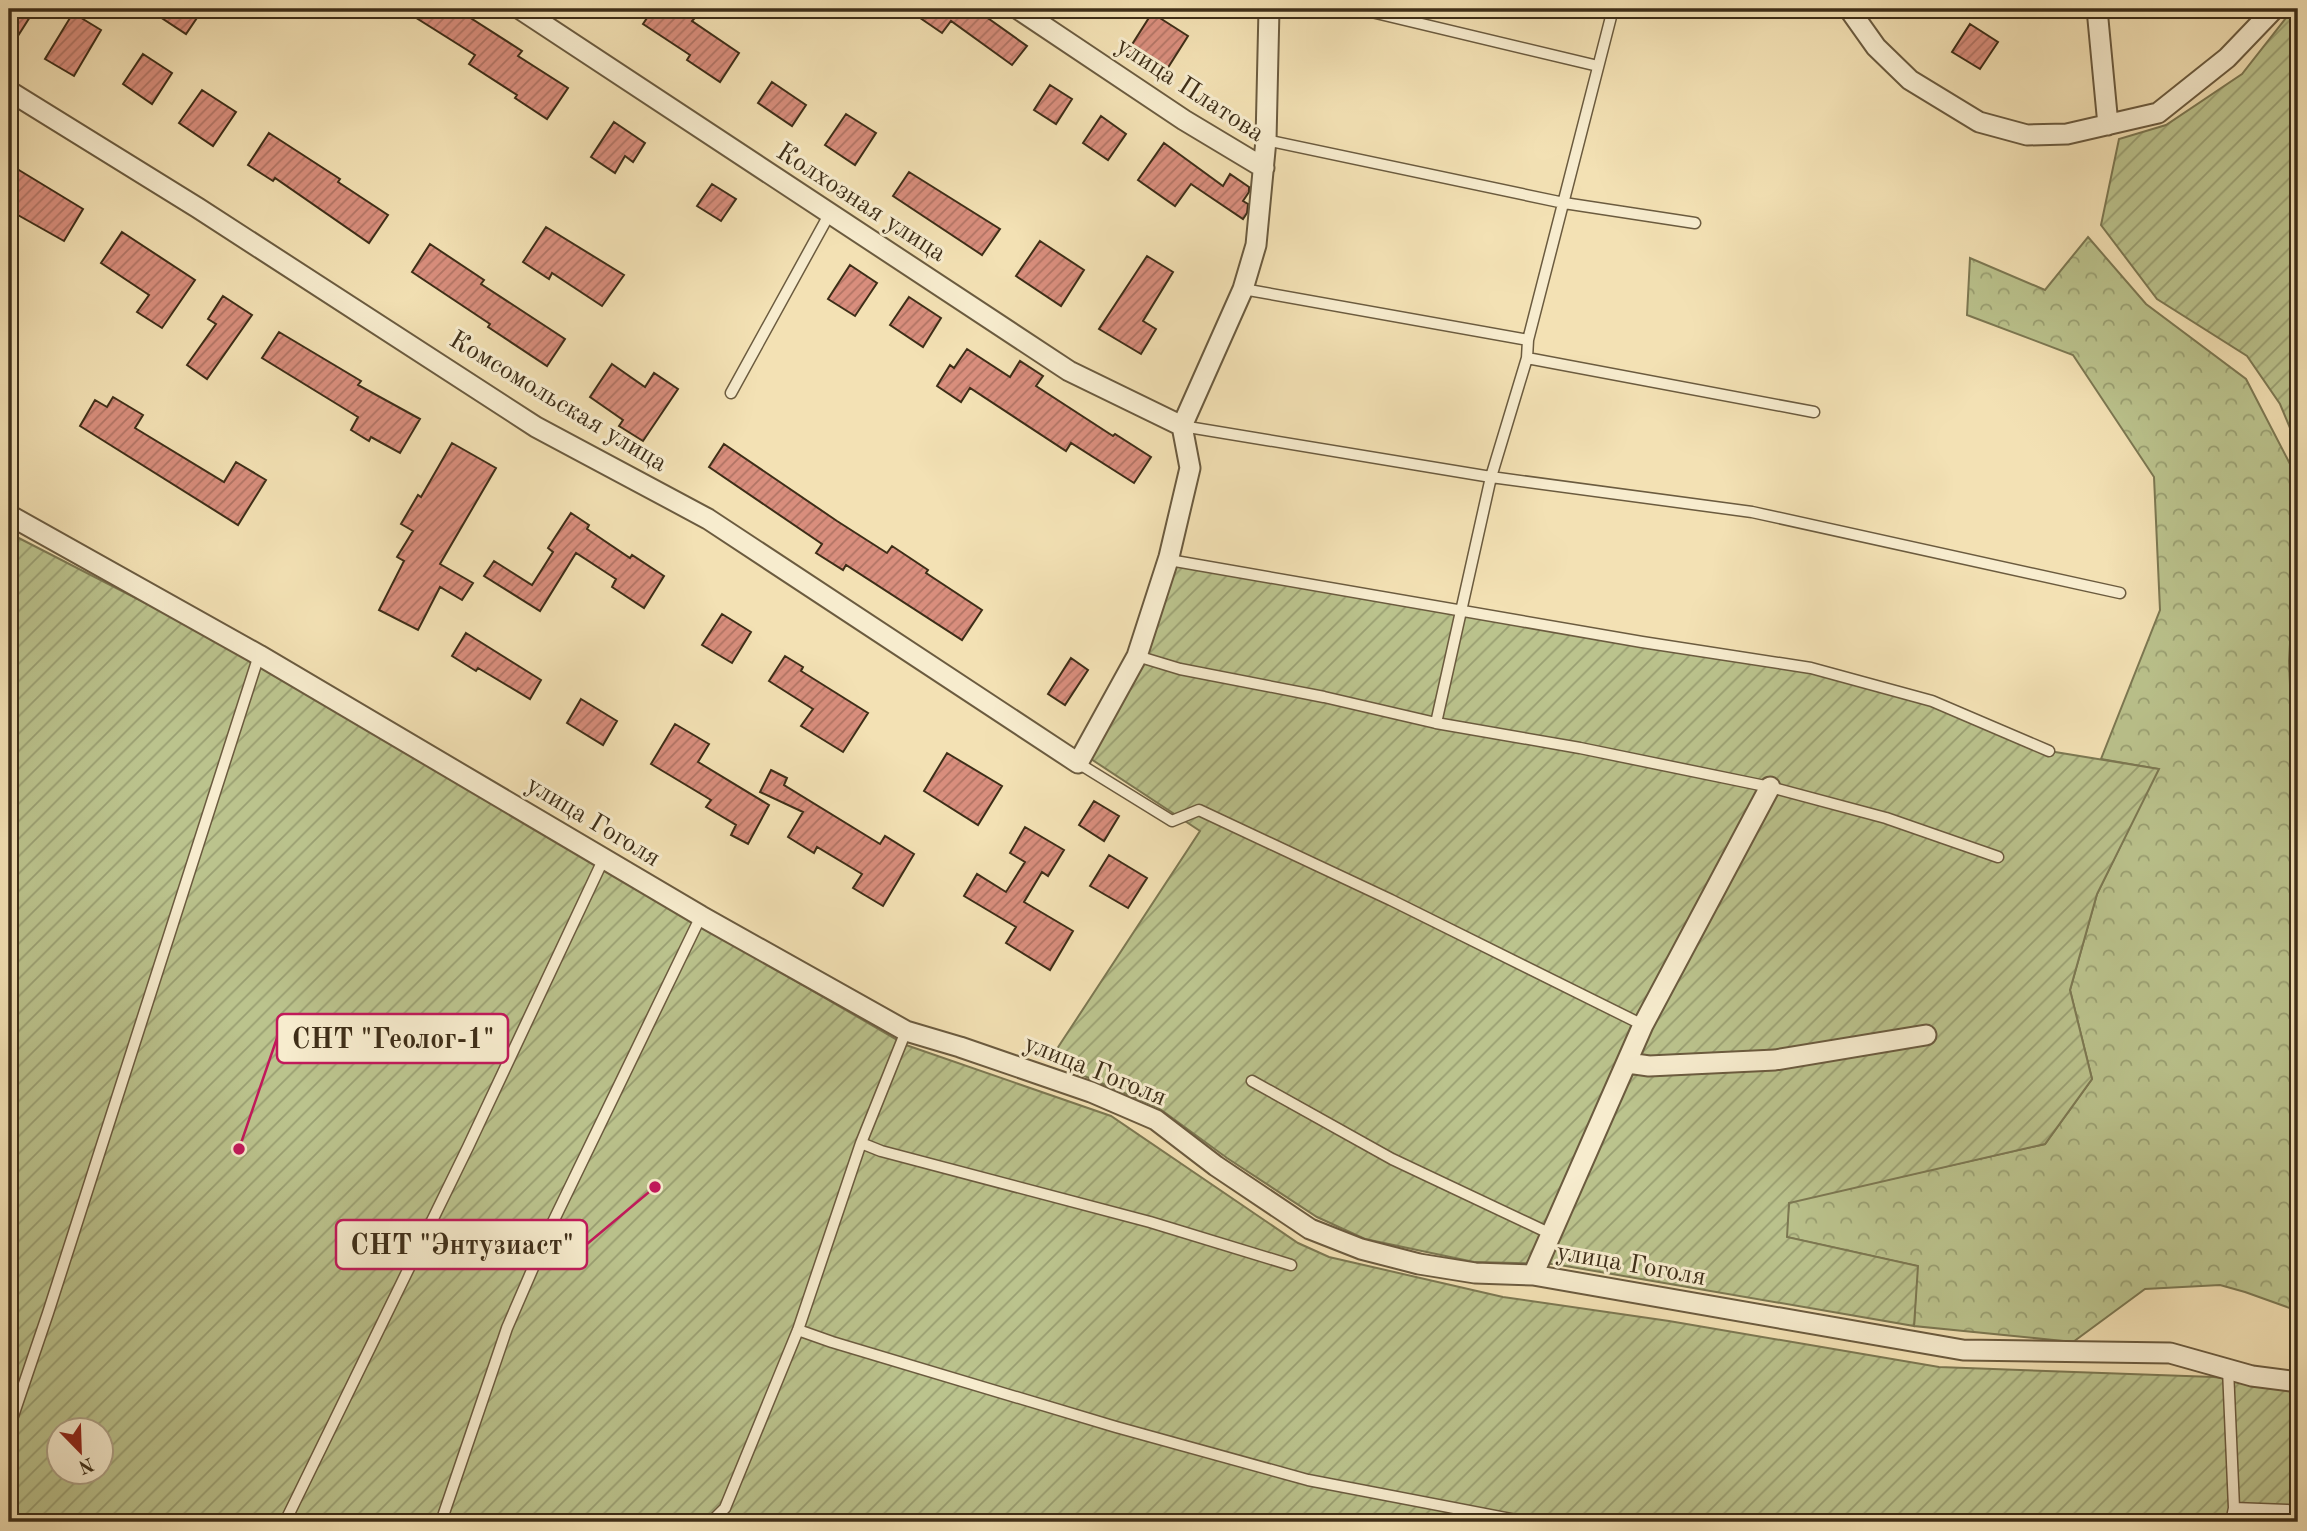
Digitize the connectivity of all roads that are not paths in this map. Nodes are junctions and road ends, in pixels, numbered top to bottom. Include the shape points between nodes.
1 (520, 9) edge
2 (1018, 9) edge
3 (1269, 9) edge
4 (1359, 9) edge
5 (1613, 9) edge
6 (1849, 9) edge
7 (2097, 9) edge
8 (2274, 9) edge
9 (1598, 66) junction
10 (9, 91) edge
11 (2108, 125) junction
12 (1266, 140) junction
13 (1264, 168) junction
14 (1564, 203) junction
15 (830, 213) junction
16 (1695, 223) dead end
17 (1243, 289) junction
18 (1528, 340) junction
19 (1527, 358) junction
20 (732, 393) dead end
21 (1814, 412) dead end
22 (1182, 426) junction
23 (1491, 477) junction
24 (9, 515) edge
25 (1175, 561) dead end
26 (2120, 593) dead end
27 (1462, 611) junction
28 (259, 655) junction
29 (1137, 656) junction
30 (1436, 723) junction
31 (2049, 751) dead end
32 (1078, 763) junction
33 (1770, 787) junction
34 (1997, 857) dead end
35 (604, 858) junction
36 (701, 916) junction
37 (1643, 1025) junction
38 (905, 1031) junction
39 (1926, 1035) dead end
40 (1628, 1063) junction
41 (1252, 1081) dead end
42 (861, 1143) junction
43 (1551, 1234) junction
44 (1290, 1265) dead end
45 (1533, 1275) junction
46 (798, 1330) junction
47 (2228, 1369) junction
48 (2298, 1382) edge
49 (9, 1428) edge
50 (2234, 1508) junction
51 (2298, 1512) edge
52 (285, 1522) edge
53 (441, 1522) edge
54 (711, 1522) edge
55 (1527, 1522) edge
56 (2231, 1522) edge

1 - 15 street, Колхозная улица
2 - 13 street, улица Платова
3 - 12 street
4 - 9 lane
5 - 9 lane
6 - 11 street via 1876,47 1910,80 1979,122 2027,135 2067,134
7 - 11 street
8 - 11 street via 2227,58 2158,113
9 - 14 lane
10 - 32 street, Комсомольская улица via 537,427 708,519
12 - 13 street
12 - 14 lane
13 - 17 street via 1256,245
14 - 16 lane
14 - 18 lane
15 - 20 lane
15 - 22 street, Колхозная улица via 1069,371
17 - 18 lane
17 - 22 street
18 - 19 lane
19 - 21 lane
19 - 23 lane
22 - 23 lane
22 - 29 street via 1190,468 1169,557
23 - 26 lane via 1752,512
23 - 27 lane
24 - 28 street, улица Гоголя
25 - 27 lane
27 - 30 lane
27 - 31 lane via 1811,668 1932,701
28 - 35 street, улица Гоголя
28 - 49 lane
29 - 30 lane
29 - 32 street
30 - 33 lane
32 - 37 lane via 1172,821 1199,810
33 - 34 lane via 1886,818
33 - 37 street
35 - 36 street, улица Гоголя
35 - 52 lane
36 - 38 street, улица Гоголя
36 - 53 lane via 512,1317
37 - 40 street
38 - 42 lane
38 - 45 street, улица Гоголя via 1091,1092 1156,1120 1310,1229 1361,1249 1475,1273
39 - 40 street via 1775,1060
40 - 43 street
41 - 43 lane via 1392,1159
42 - 44 lane
42 - 46 lane
43 - 45 street
45 - 47 street, улица Гоголя via 1963,1350 2171,1353
46 - 54 lane via 725,1508
46 - 55 lane via 1308,1480
47 - 48 street, улица Гоголя
47 - 50 lane
50 - 51 lane
50 - 56 lane

